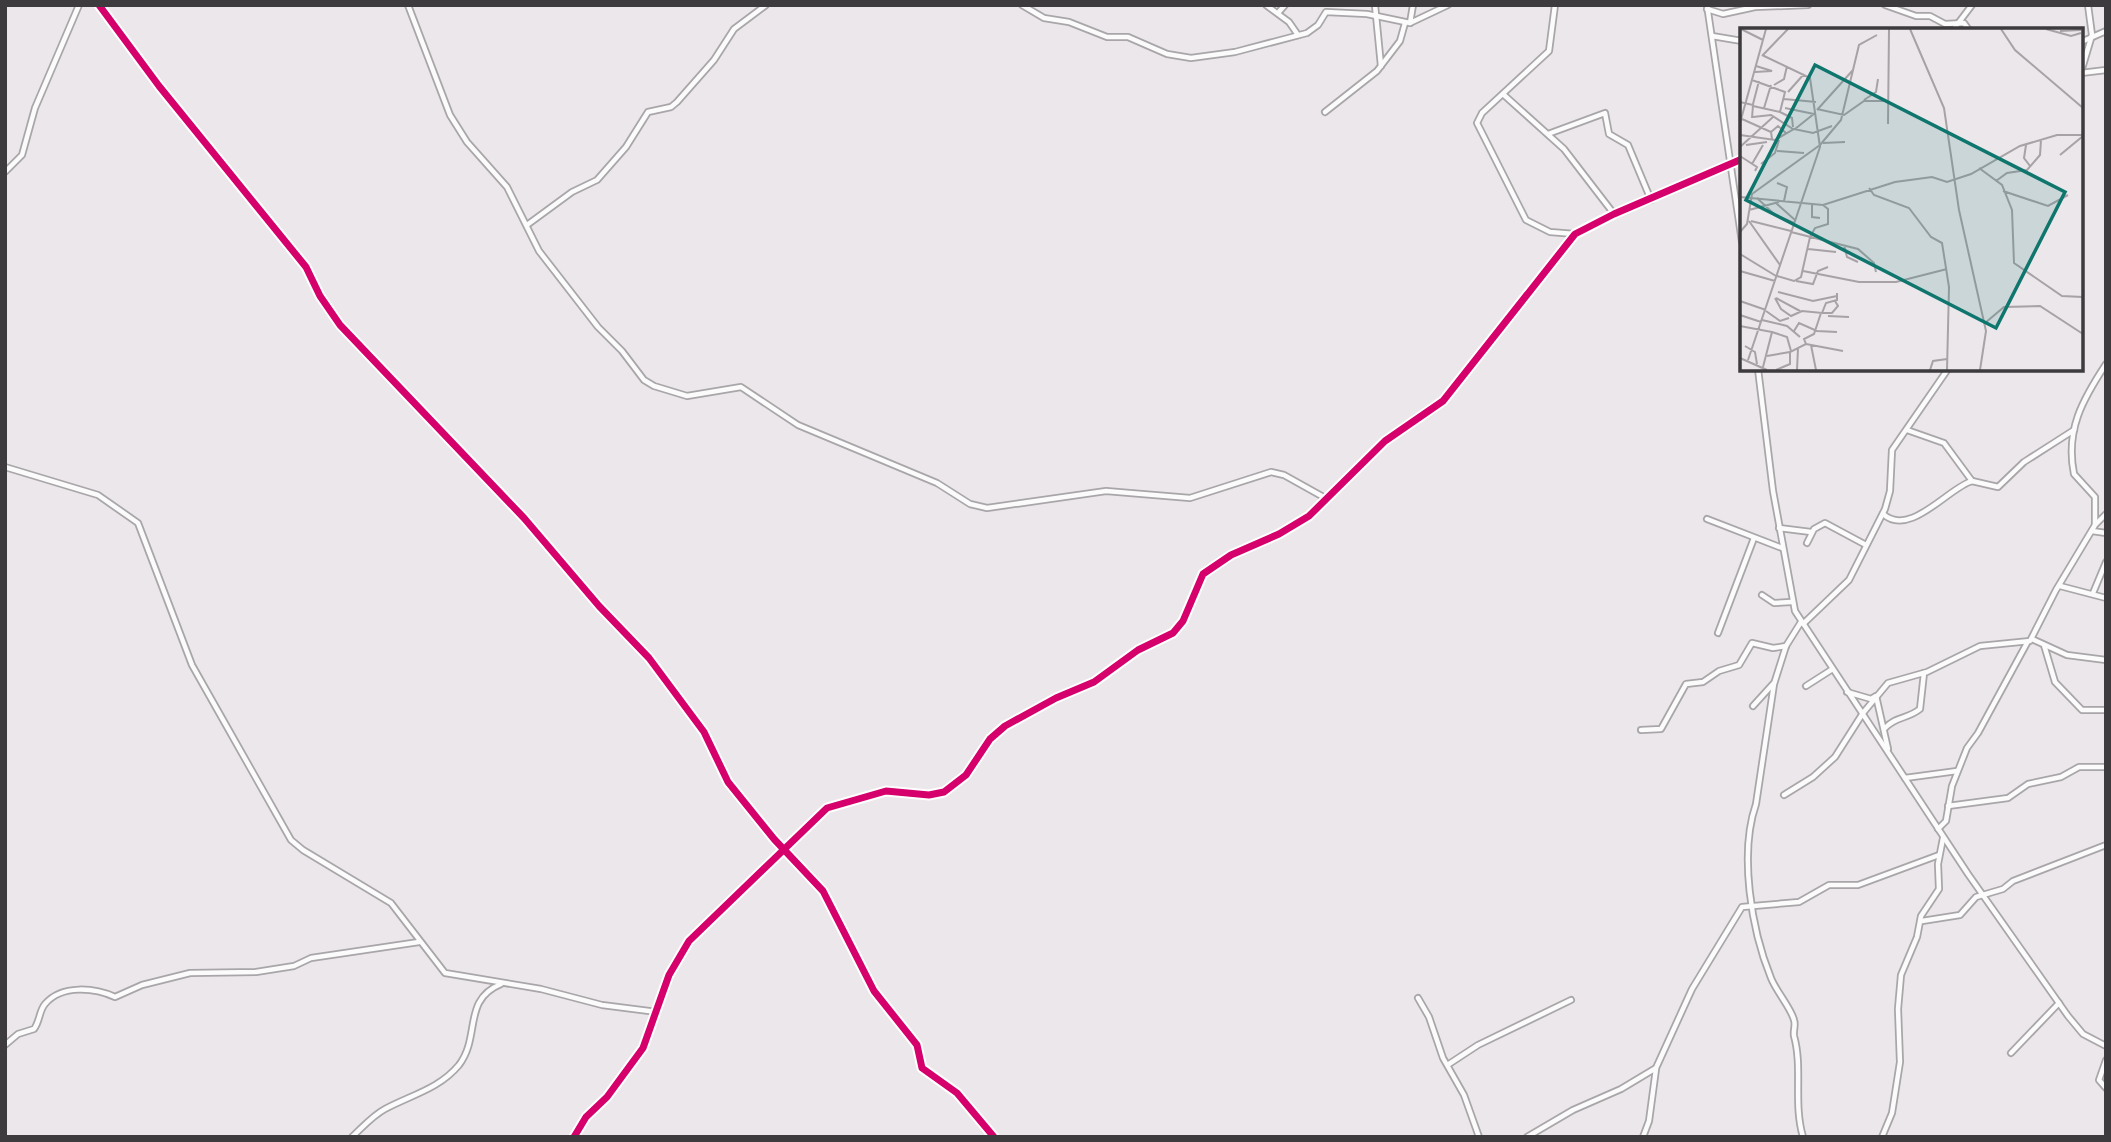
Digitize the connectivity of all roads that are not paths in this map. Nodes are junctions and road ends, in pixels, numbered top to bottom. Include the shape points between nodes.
1 (79, 5) edge
2 (99, 5) edge
3 (408, 5) edge
4 (766, 5) edge
5 (1022, 5) edge
6 (1266, 5) edge
7 (1285, 5) edge
8 (1325, 5) edge
9 (1375, 5) edge
10 (1413, 5) edge
11 (1448, 5) edge
12 (1555, 5) edge
13 (1808, 5) edge
14 (1885, 5) edge
15 (1972, 5) edge
16 (2088, 5) edge
17 (1707, 7) edge
18 (1325, 12) junction
19 (1278, 13) junction
20 (1377, 16) junction
21 (1408, 23) junction
22 (1959, 23) junction
23 (1954, 28) edge
24 (1968, 28) edge
25 (2106, 31) edge
26 (1298, 35) junction
27 (2092, 35) junction
28 (1711, 36) junction
29 (1740, 41) edge
30 (2083, 41) edge
31 (2085, 63) junction
32 (1381, 66) junction
33 (2083, 68) edge
34 (2091, 70) junction
35 (2106, 70) edge
36 (2083, 72) edge
37 (1504, 95) junction
38 (1325, 112) dead end
39 (1548, 134) junction
40 (1740, 160) edge
41 (1731, 162) junction
42 (5, 172) edge
43 (1651, 200) junction
44 (1614, 214) junction
45 (527, 225) junction
46 (1740, 227) edge
47 (1575, 234) junction
48 (2106, 364) edge
49 (1758, 371) edge
50 (1947, 371) edge
51 (1907, 430) junction
52 (2074, 430) junction
53 (5, 467) edge
54 (1972, 481) junction
55 (1328, 499) junction
56 (2096, 499) junction
57 (2104, 500) edge
58 (1883, 514) junction
59 (2106, 514) edge
60 (1707, 519) dead end
61 (2095, 525) junction
62 (1779, 528) junction
63 (2092, 531) junction
64 (1811, 532) junction
65 (2106, 533) edge
66 (1754, 538) junction
67 (1807, 543) dead end
68 (1866, 545) junction
69 (1783, 548) junction
70 (2106, 562) edge
71 (2059, 586) junction
72 (2093, 593) junction
73 (1762, 595) dead end
74 (2106, 598) edge
75 (1791, 602) junction
76 (1802, 622) junction
77 (1718, 634) dead end
78 (2030, 641) junction
79 (2044, 645) junction
80 (1786, 646) junction
81 (2106, 660) edge
82 (1831, 670) junction
83 (1924, 673) junction
84 (1774, 684) junction
85 (1807, 686) dead end
86 (1847, 692) junction
87 (1876, 696) junction
88 (1753, 706) dead end
89 (2106, 710) edge
90 (1863, 713) junction
91 (1885, 729) junction
92 (1641, 730) dead end
93 (1888, 754) junction
94 (2106, 767) edge
95 (1957, 771) junction
96 (1905, 778) junction
97 (1784, 795) dead end
98 (1948, 806) junction
99 (1938, 828) junction
100 (1944, 837) junction
101 (2106, 845) edge
102 (784, 849) junction
103 (1940, 855) junction
104 (1982, 894) junction
105 (1752, 905) junction
106 (1922, 921) junction
107 (420, 942) junction
108 (502, 983) junction
109 (1418, 998) dead end
110 (1571, 1000) dead end
111 (2059, 1003) junction
112 (657, 1012) junction
113 (5, 1045) edge
114 (2106, 1046) edge
115 (2011, 1053) dead end
116 (2106, 1060) edge
117 (1448, 1065) junction
118 (1656, 1068) junction
119 (2106, 1088) edge
120 (352, 1137) edge
121 (574, 1137) edge
122 (994, 1137) edge
123 (1479, 1137) edge
124 (1527, 1137) edge
125 (1643, 1137) edge
126 (1803, 1137) edge
127 (1882, 1137) edge

1 - 42 street via 35,108 22,155
2 - 102 street via 306,267 340,325 524,518 649,658 704,732 728,782
3 - 45 street via 450,115 507,187
4 - 45 street via 734,29 683,97 671,107 648,112 626,147 591,186 572,192
5 - 26 street via 1044,19 1069,22 1107,37 1128,37 1186,57 1230,53
6 - 19 street
7 - 19 street
8 - 18 street
9 - 20 street
10 - 21 street
11 - 21 street
12 - 37 street via 1549,51
13 - 17 street via 1755,6 1723,14
14 - 22 street via 1945,24
15 - 22 street
16 - 27 street
17 - 28 street
18 - 20 street
18 - 26 street via 1315,28
19 - 26 street
20 - 21 street
20 - 32 street
21 - 32 street
22 - 23 street
22 - 24 street
25 - 27 street
27 - 30 street
27 - 31 street
28 - 29 street
28 - 41 street
31 - 33 street
31 - 34 street
32 - 38 street
34 - 35 street
34 - 36 street
37 - 39 street
37 - 47 street via 1477,123 1521,213 1532,226
39 - 43 street via 1605,113 1609,134 1628,145
39 - 44 street
40 - 41 street
41 - 43 street
41 - 46 street
43 - 44 street
44 - 47 street
45 - 55 street via 539,251 563,283 650,384 683,396 741,387 798,425 944,486 970,504 1012,507 1106,491 1189,498 1271,472
47 - 55 street via 1443,401 1385,441
48 - 52 street via 2081,401
49 - 62 street
50 - 51 street
51 - 54 street via 1944,443
51 - 58 street via 1890,455 1890,491
52 - 54 street via 2024,462 1998,487
52 - 56 street via 2074,474
53 - 107 street via 98,495 138,523 192,665 291,840 391,903
54 - 58 street via 1913,518 1891,520
55 - 102 street via 1289,529 1250,545 1203,574 1184,621 1173,634 1138,650 1094,682 1000,729 952,787 934,795 886,791 831,805
56 - 57 street
56 - 61 street
58 - 68 street
59 - 61 street
60 - 66 street
61 - 63 street
62 - 64 street
62 - 69 street
63 - 65 street
63 - 71 street
64 - 67 street
64 - 68 street via 1825,523
66 - 69 street
66 - 77 street
68 - 76 street via 1845,584
69 - 75 street
70 - 72 street
71 - 72 street
71 - 78 street
72 - 74 street
73 - 75 street via 1774,603
75 - 76 street
76 - 80 street
76 - 82 street
78 - 79 street
78 - 83 street via 1980,646
78 - 95 street
79 - 81 street
79 - 89 street via 2059,688 2082,710
80 - 84 street
80 - 92 street via 1752,643 1739,665 1703,682 1686,684 1661,729
82 - 85 street
82 - 86 street
83 - 87 street via 1888,683
83 - 91 street via 1920,709 1896,718
84 - 88 street
84 - 105 street via 1750,821
86 - 87 street via 1871,699
86 - 90 street
87 - 90 street
87 - 91 street
90 - 93 street
90 - 97 street via 1825,767
91 - 93 street
93 - 96 street
94 - 98 street via 2079,767 2028,784 2008,798
95 - 96 street
95 - 98 street
96 - 99 street
98 - 99 street via 1946,821
99 - 100 street
100 - 103 street
100 - 104 street
101 - 104 street
102 - 112 street via 689,941 673,965
102 - 122 street via 828,898 874,991 917,1045 922,1068 957,1094
103 - 105 street via 1858,886 1823,887 1799,902
103 - 106 street via 1939,889
104 - 106 street via 1960,915
104 - 111 street
105 - 118 street via 1742,907 1725,931
105 - 126 street via 1767,968 1795,1021 1798,1116
106 - 127 street via 1901,975 1900,1062 1892,1113
107 - 108 street via 445,973
107 - 113 street via 311,958 256,972 190,973 115,997 97,990 62,993 44,1005 34,1029
108 - 112 street
108 - 120 street via 478,1002 467,1053 452,1073 424,1093 376,1114
109 - 117 street
110 - 117 street via 1478,1045
111 - 114 street via 2083,1034
111 - 115 street
112 - 121 street via 639,1054 607,1097 586,1116
116 - 119 street via 2099,1080
117 - 123 street
118 - 124 street
118 - 125 street

